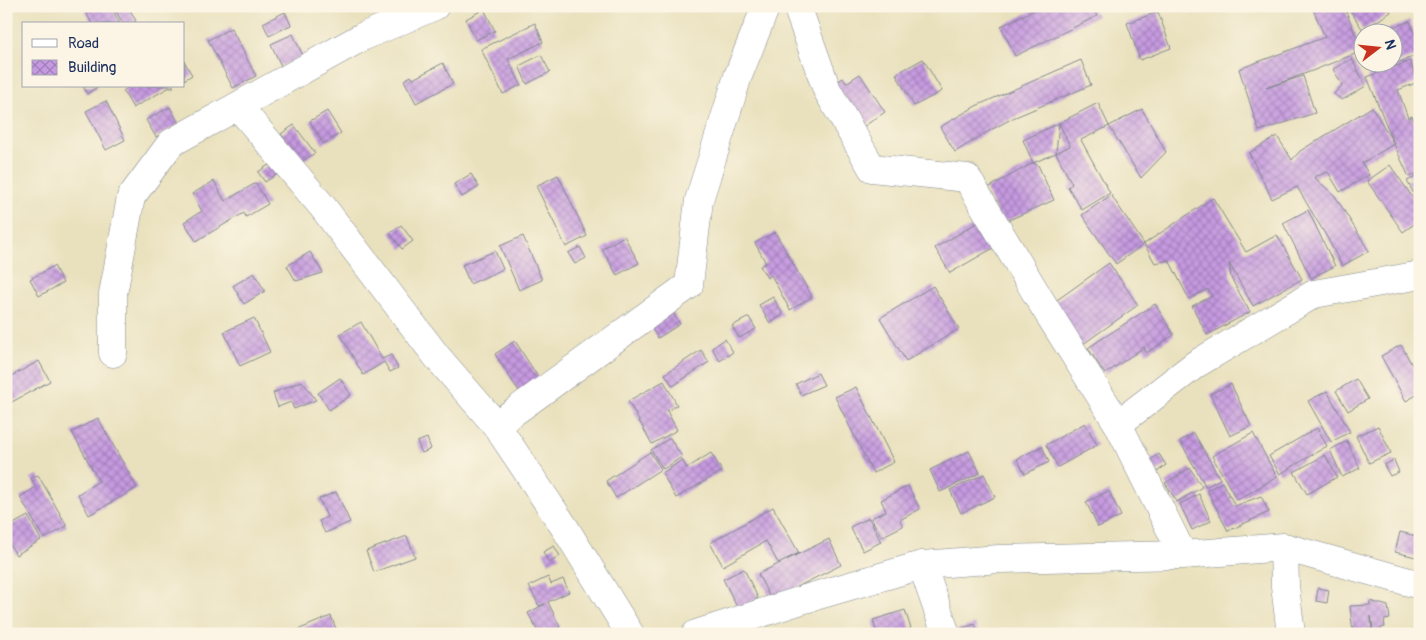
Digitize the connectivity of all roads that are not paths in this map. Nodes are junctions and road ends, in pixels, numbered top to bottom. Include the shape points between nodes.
1 (435, 6) edge
2 (766, 6) edge
3 (797, 6) edge
4 (238, 106) junction
5 (1420, 274) edge
6 (113, 353) dead end
7 (1118, 424) junction
8 (496, 425) junction
9 (1284, 547) junction
10 (1183, 555) junction
11 (922, 565) junction
12 (1420, 585) edge
13 (630, 634) edge
14 (696, 634) edge
15 (946, 634) edge
16 (1291, 634) edge

1 - 4 street via 362,37
2 - 8 street via 738,76 699,200 688,285
3 - 7 street via 827,90 872,168 968,178
4 - 6 street via 171,143 131,197 113,294
4 - 8 street via 322,206 438,358
5 - 7 street via 1314,294 1196,364
7 - 10 street
8 - 13 street
9 - 10 street
9 - 12 street
9 - 16 street via 1284,586
10 - 11 street
11 - 14 street
11 - 15 street

